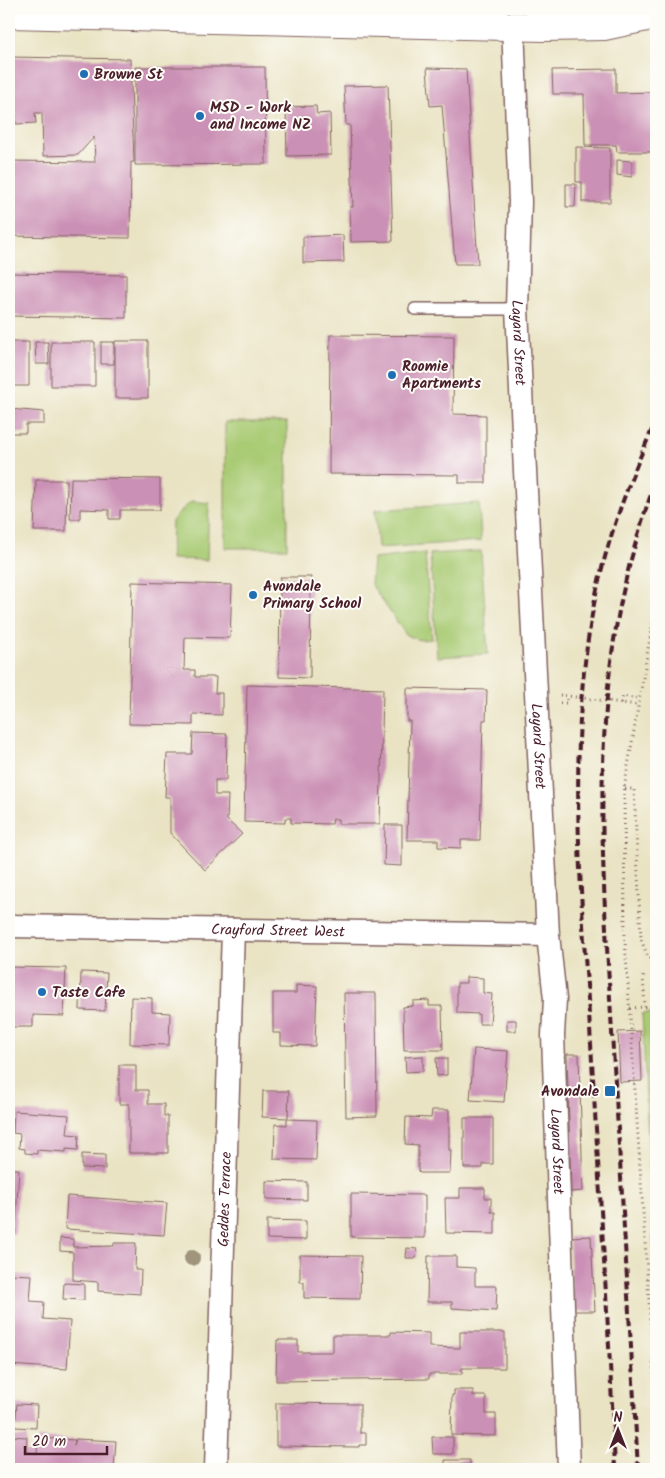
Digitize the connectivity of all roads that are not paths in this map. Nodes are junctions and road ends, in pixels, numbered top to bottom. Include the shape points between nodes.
1 (9, 14) edge
2 (656, 15) edge
3 (416, 16) edge
4 (513, 25) junction
5 (415, 309) dead end
6 (517, 309) junction
7 (9, 926) edge
8 (233, 930) junction
9 (548, 935) junction
10 (216, 1469) edge
11 (569, 1469) edge

1 - 3 main road
2 - 4 main road via 604,26 544,22
3 - 4 main road
4 - 6 street, Layard Street via 520,202
5 - 6 lane
6 - 9 street, Layard Street
7 - 8 street, Crayford Street West
8 - 9 street, Crayford Street West
8 - 10 street, Geddes Terrace
9 - 11 street, Layard Street via 555,999 553,1035

